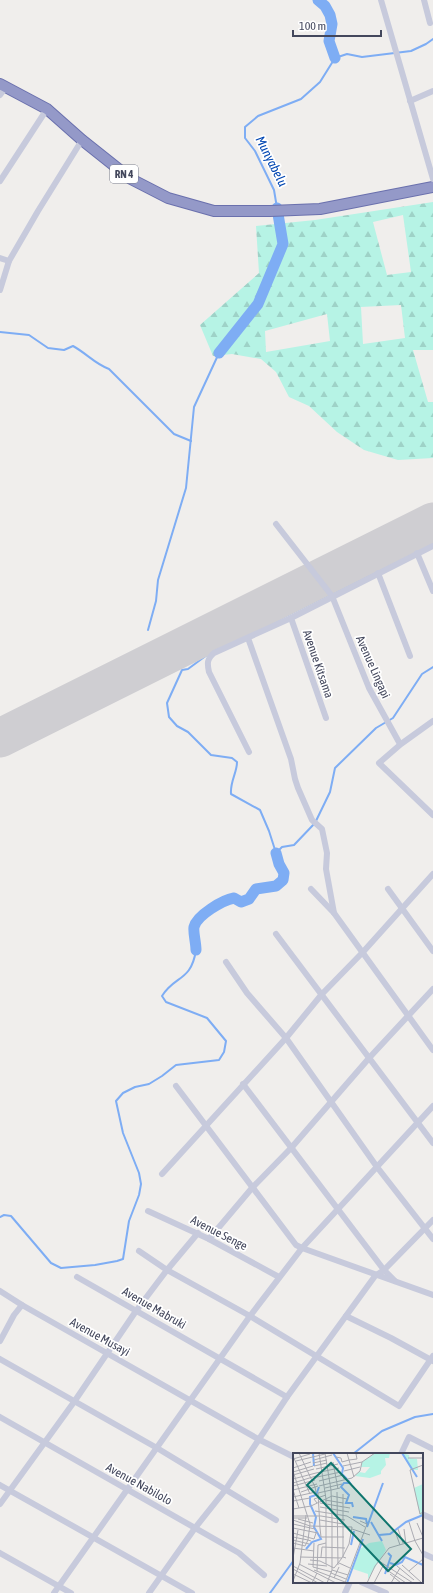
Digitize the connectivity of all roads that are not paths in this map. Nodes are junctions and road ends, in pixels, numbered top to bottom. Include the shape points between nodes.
1 (381, 0) edge
2 (424, 0) edge
3 (430, 23) dead end
4 (2, 89) edge
5 (433, 91) edge
6 (410, 101) junction
7 (47, 109) junction
8 (82, 140) junction
9 (433, 179) edge
10 (0, 181) edge
11 (433, 188) edge
12 (0, 258) edge
13 (9, 261) junction
14 (0, 290) edge
15 (276, 524) dead end
16 (433, 546) edge
17 (417, 554) junction
18 (378, 573) junction
19 (433, 591) edge
20 (332, 596) junction
21 (291, 618) junction
22 (248, 638) junction
23 (410, 656) dead end
24 (326, 718) dead end
25 (433, 721) edge
26 (400, 744) junction
27 (249, 752) dead end
28 (433, 816) edge
29 (433, 874) edge
30 (310, 889) dead end
31 (388, 889) dead end
32 (402, 909) junction
33 (334, 913) junction
34 (276, 934) dead end
35 (433, 951) edge
36 (363, 952) junction
37 (226, 962) dead end
38 (433, 989) edge
39 (322, 994) junction
40 (409, 1016) junction
41 (286, 1038) junction
42 (433, 1050) edge
43 (370, 1057) junction
44 (243, 1084) junction
45 (176, 1086) dead end
46 (331, 1102) junction
47 (433, 1106) edge
48 (417, 1123) junction
49 (206, 1126) junction
50 (433, 1143) edge
51 (292, 1147) junction
52 (377, 1166) junction
53 (162, 1174) dead end
54 (252, 1188) junction
55 (338, 1210) junction
56 (148, 1211) dead end
57 (433, 1220) edge
58 (425, 1229) junction
59 (198, 1233) junction
60 (209, 1239) junction
61 (433, 1239) edge
62 (302, 1248) junction
63 (139, 1251) dead end
64 (167, 1270) junction
65 (384, 1270) junction
66 (375, 1276) junction
67 (77, 1277) dead end
68 (279, 1277) junction
69 (396, 1282) junction
70 (0, 1291) edge
71 (433, 1295) edge
72 (22, 1306) junction
73 (136, 1311) junction
74 (250, 1316) junction
75 (346, 1316) junction
76 (0, 1341) edge
77 (107, 1353) junction
78 (317, 1357) junction
79 (0, 1359) edge
80 (220, 1359) junction
81 (432, 1359) edge
82 (287, 1397) junction
83 (191, 1400) junction
84 (74, 1402) junction
85 (0, 1418) edge
86 (260, 1440) junction
87 (44, 1443) junction
88 (157, 1448) junction
89 (433, 1449) edge
90 (401, 1453) edge
91 (293, 1456) edge
92 (0, 1485) edge
93 (226, 1489) junction
94 (127, 1490) junction
95 (10, 1491) junction
96 (0, 1504) edge
97 (423, 1514) edge
98 (433, 1519) edge
99 (276, 1520) dead end
100 (195, 1528) junction
101 (93, 1538) junction
102 (0, 1553) edge
103 (423, 1553) edge
104 (433, 1558) edge
105 (264, 1575) dead end
106 (162, 1576) junction
107 (350, 1583) edge
108 (363, 1583) edge
109 (59, 1586) junction
110 (54, 1593) edge
111 (71, 1593) edge
112 (149, 1593) edge
113 (192, 1593) edge
114 (345, 1593) edge
115 (386, 1593) edge

1 - 6 street
2 - 3 street
4 - 7 highway, RN 4
5 - 6 street
6 - 9 street
7 - 8 highway, RN 4
7 - 10 street
8 - 11 highway, RN 4 via 131,179 168,198 214,211 320,209
8 - 13 street
12 - 13 street
13 - 14 street
15 - 20 street, Avenue Lingapi
16 - 17 street
17 - 18 street
17 - 19 street
18 - 20 street
18 - 23 street
20 - 21 street
20 - 26 street, Avenue Lingapi via 369,688
21 - 22 street
21 - 24 street, Avenue Kitsama
22 - 27 street via 214,654 208,661 208,672
22 - 33 street via 292,759 295,779 312,820 322,829
25 - 26 street
26 - 28 street via 379,764
29 - 32 street
30 - 33 street
31 - 32 street
32 - 35 street
32 - 36 street
33 - 36 street
34 - 39 street
36 - 39 street
36 - 40 street
37 - 41 street via 247,993
38 - 40 street
39 - 41 street
39 - 43 street
40 - 42 street
40 - 43 street
41 - 44 street
41 - 46 street
43 - 46 street
43 - 48 street
44 - 49 street
44 - 51 street
45 - 49 street
46 - 51 street
46 - 52 street
47 - 48 street
48 - 50 street
48 - 52 street
49 - 53 street
49 - 54 street
51 - 54 street
51 - 55 street
52 - 55 street
52 - 58 street
54 - 60 street
54 - 62 street via 296,1245
55 - 62 street
55 - 65 street
56 - 59 street, Avenue Senge
57 - 58 street
58 - 61 street
58 - 65 street
59 - 60 street, Avenue Senge
59 - 64 street
60 - 68 street, Avenue Senge
62 - 66 street
62 - 68 street
63 - 64 street
64 - 73 street
64 - 74 street
65 - 66 street
65 - 69 street
66 - 69 street
66 - 75 street
67 - 73 street, Avenue Mabruki
68 - 74 street
69 - 71 street
70 - 72 street, Avenue Musayi
72 - 76 street
72 - 77 street, Avenue Musayi
73 - 77 street
73 - 80 street, Avenue Mabruki
74 - 78 street
74 - 80 street
75 - 78 street
75 - 81 street
77 - 83 street, Avenue Musayi
77 - 84 street
78 - 81 street via 399,1406
78 - 82 street
79 - 84 street
80 - 82 street, Avenue Mabruki
80 - 83 street
82 - 86 street
83 - 86 street, Avenue Musayi
83 - 88 street
84 - 87 street
84 - 88 street
85 - 87 street, Avenue Nabilolo
86 - 91 street, Avenue Musayi
86 - 93 street
87 - 94 street, Avenue Nabilolo
87 - 95 street
88 - 93 street
88 - 94 street
89 - 90 street via 409,1437
92 - 95 street
93 - 99 street
93 - 100 street
94 - 100 street, Avenue Nabilolo
94 - 101 street
95 - 96 street
95 - 101 street
97 - 98 street
100 - 105 street, Avenue Nabilolo via 239,1553
100 - 106 street
101 - 106 street
101 - 109 street
102 - 109 street
103 - 104 street
106 - 112 street
106 - 113 street
107 - 114 street
108 - 115 street
109 - 110 street
109 - 111 street

